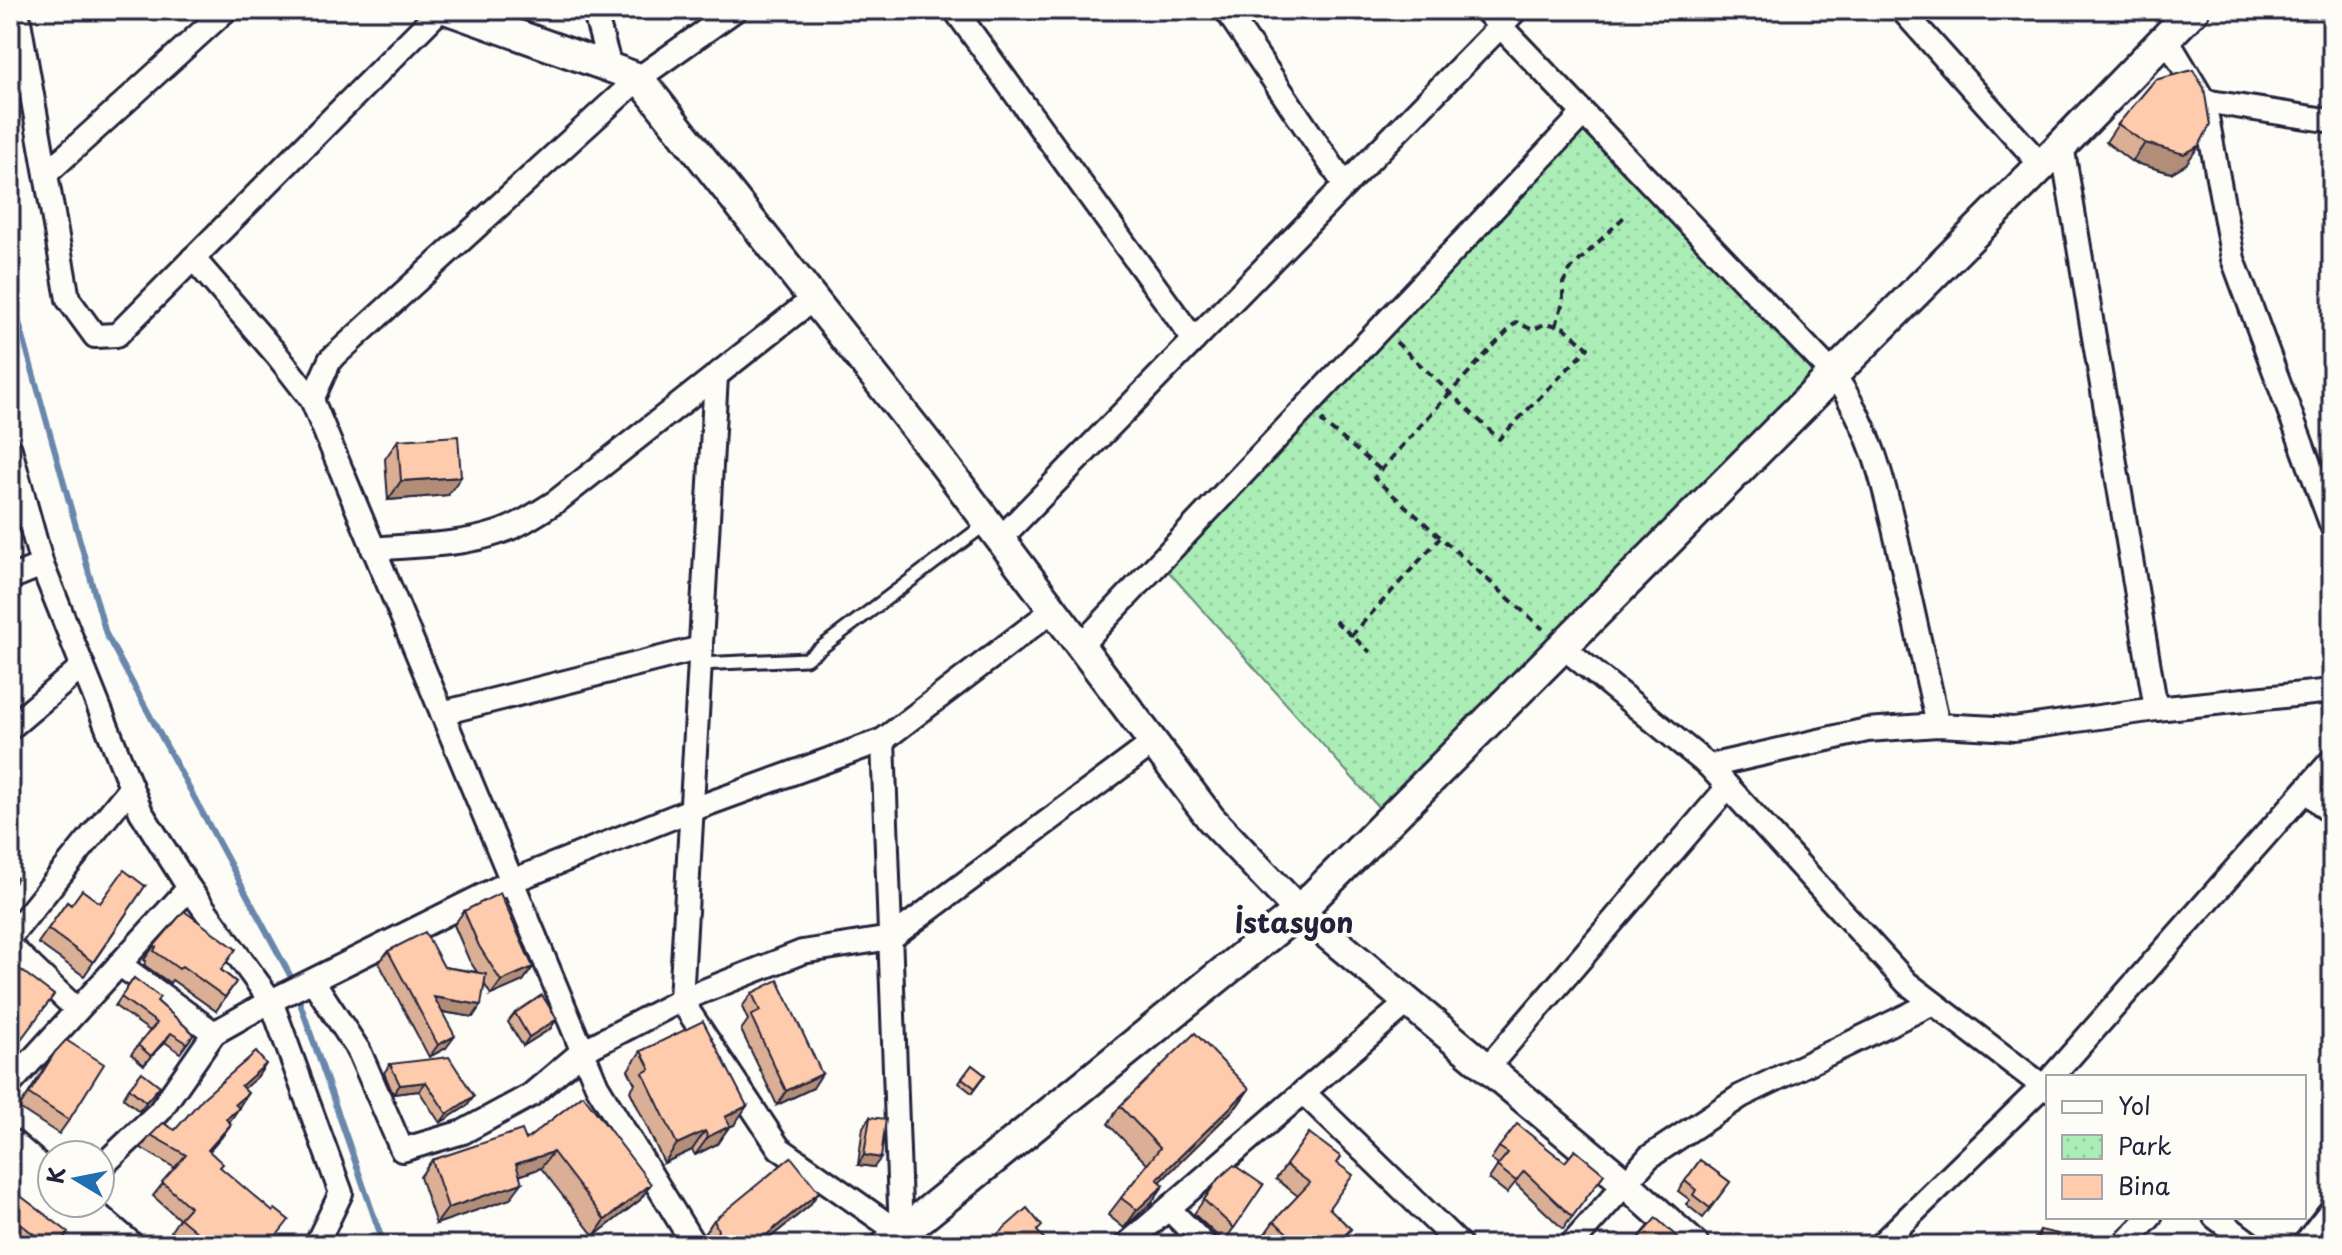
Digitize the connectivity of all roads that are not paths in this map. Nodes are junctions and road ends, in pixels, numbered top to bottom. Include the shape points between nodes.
1 (17, 10) edge
2 (226, 10) edge
3 (440, 10) edge
4 (448, 10) edge
5 (594, 10) edge
6 (735, 10) edge
7 (955, 10) edge
8 (1226, 10) edge
9 (1516, 10) edge
10 (1902, 10) edge
11 (2193, 10) edge
12 (1492, 19) edge
13 (2166, 38) junction
14 (610, 67) junction
15 (639, 78) junction
16 (2204, 101) junction
17 (1583, 114) junction
18 (2332, 121) edge
19 (2052, 156) junction
20 (47, 173) junction
21 (1345, 185) junction
22 (193, 258) junction
23 (813, 299) junction
24 (1194, 340) junction
25 (1834, 375) junction
26 (716, 376) junction
27 (312, 400) junction
28 (10, 449) edge
29 (2332, 526) edge
30 (994, 531) junction
31 (373, 549) junction
32 (42, 565) junction
33 (10, 578) edge
34 (1053, 610) junction
35 (1080, 646) junction
36 (1563, 647) junction
37 (700, 656) junction
38 (83, 666) junction
39 (2332, 691) edge
40 (2156, 709) junction
41 (442, 713) junction
42 (1938, 725) junction
43 (10, 728) edge
44 (883, 740) junction
45 (1153, 743) junction
46 (2332, 760) edge
47 (1709, 766) junction
48 (131, 787) junction
49 (1728, 787) junction
50 (2306, 790) junction
51 (691, 810) junction
52 (2332, 814) edge
53 (512, 881) junction
54 (189, 888) junction
55 (1299, 911) junction
56 (10, 937) edge
57 (891, 938) junction
58 (10, 946) edge
59 (119, 964) junction
60 (310, 982) junction
61 (277, 998) junction
62 (681, 1000) junction
63 (1408, 1002) junction
64 (1933, 1003) junction
65 (77, 1010) junction
66 (214, 1033) junction
67 (583, 1051) junction
68 (1487, 1068) junction
69 (2056, 1075) edge
70 (2046, 1083) edge
71 (10, 1084) edge
72 (2046, 1086) edge
73 (1303, 1092) junction
74 (10, 1145) edge
75 (116, 1153) edge
76 (36, 1167) edge
77 (1624, 1182) junction
78 (10, 1184) edge
79 (1169, 1209) junction
80 (2332, 1209) edge
81 (97, 1219) edge
82 (2148, 1219) edge
83 (2218, 1219) edge
84 (899, 1241) edge
85 (85, 1245) edge
86 (127, 1245) edge
87 (316, 1245) edge
88 (694, 1245) edge
89 (1126, 1245) edge
90 (1205, 1245) edge
91 (1460, 1245) edge
92 (1571, 1245) edge
93 (1694, 1245) edge
94 (1880, 1245) edge
95 (2123, 1245) edge
96 (2252, 1245) edge
97 (2304, 1245) edge

1 - 20 street
2 - 20 street
3 - 22 street
4 - 14 street
5 - 14 street
6 - 15 street
7 - 24 street
8 - 21 street
9 - 12 street
10 - 19 street
11 - 13 main road
12 - 17 street
12 - 21 street
13 - 16 street
13 - 19 main road
14 - 15 street
15 - 23 street
15 - 27 street via 330,360
16 - 18 street
16 - 29 street via 2233,259
17 - 25 street
17 - 35 street
19 - 25 main road
19 - 40 street
20 - 22 street via 68,299 95,336 117,335
21 - 24 street
22 - 27 street
23 - 26 street
23 - 30 street
24 - 30 street
25 - 36 main road
25 - 42 street via 1858,412 1882,476
26 - 31 street via 525,522 464,540
26 - 37 street
27 - 31 street
28 - 32 street
30 - 34 street
30 - 37 lane via 806,659
31 - 41 street
32 - 33 street
32 - 38 street
34 - 35 street
34 - 44 street
35 - 45 street
36 - 47 street
36 - 55 main road
37 - 41 street
37 - 51 street
38 - 43 street
38 - 48 street
39 - 40 street
40 - 42 street via 2014,729
41 - 53 street
42 - 47 street via 1867,730
44 - 51 street
44 - 57 street
45 - 55 street via 1211,819
45 - 57 street
46 - 50 street
47 - 49 street
48 - 54 street
48 - 56 street
49 - 64 street via 1907,983
49 - 68 street
50 - 52 street
50 - 69 street
51 - 53 street
51 - 62 street
53 - 60 street
53 - 67 street
54 - 59 street
54 - 61 street
55 - 63 street
55 - 84 main road
57 - 62 street via 802,952
57 - 84 street
58 - 65 street
59 - 65 street
59 - 66 street
60 - 61 street
60 - 67 street via 359,1051 402,1150 463,1132 531,1095
61 - 66 street
61 - 87 street via 341,1193
62 - 67 street
62 - 84 street via 779,1148
63 - 68 street
63 - 73 street
64 - 70 street
64 - 77 street via 1741,1096 1649,1157
65 - 71 street
66 - 75 street via 159,1112
67 - 88 street via 597,1086
68 - 77 street
72 - 94 street
73 - 79 street
73 - 91 street
74 - 76 main road
77 - 92 street
77 - 93 street
78 - 85 main road
79 - 89 street
79 - 90 street
80 - 97 street
81 - 86 main road
82 - 95 street
83 - 96 street

